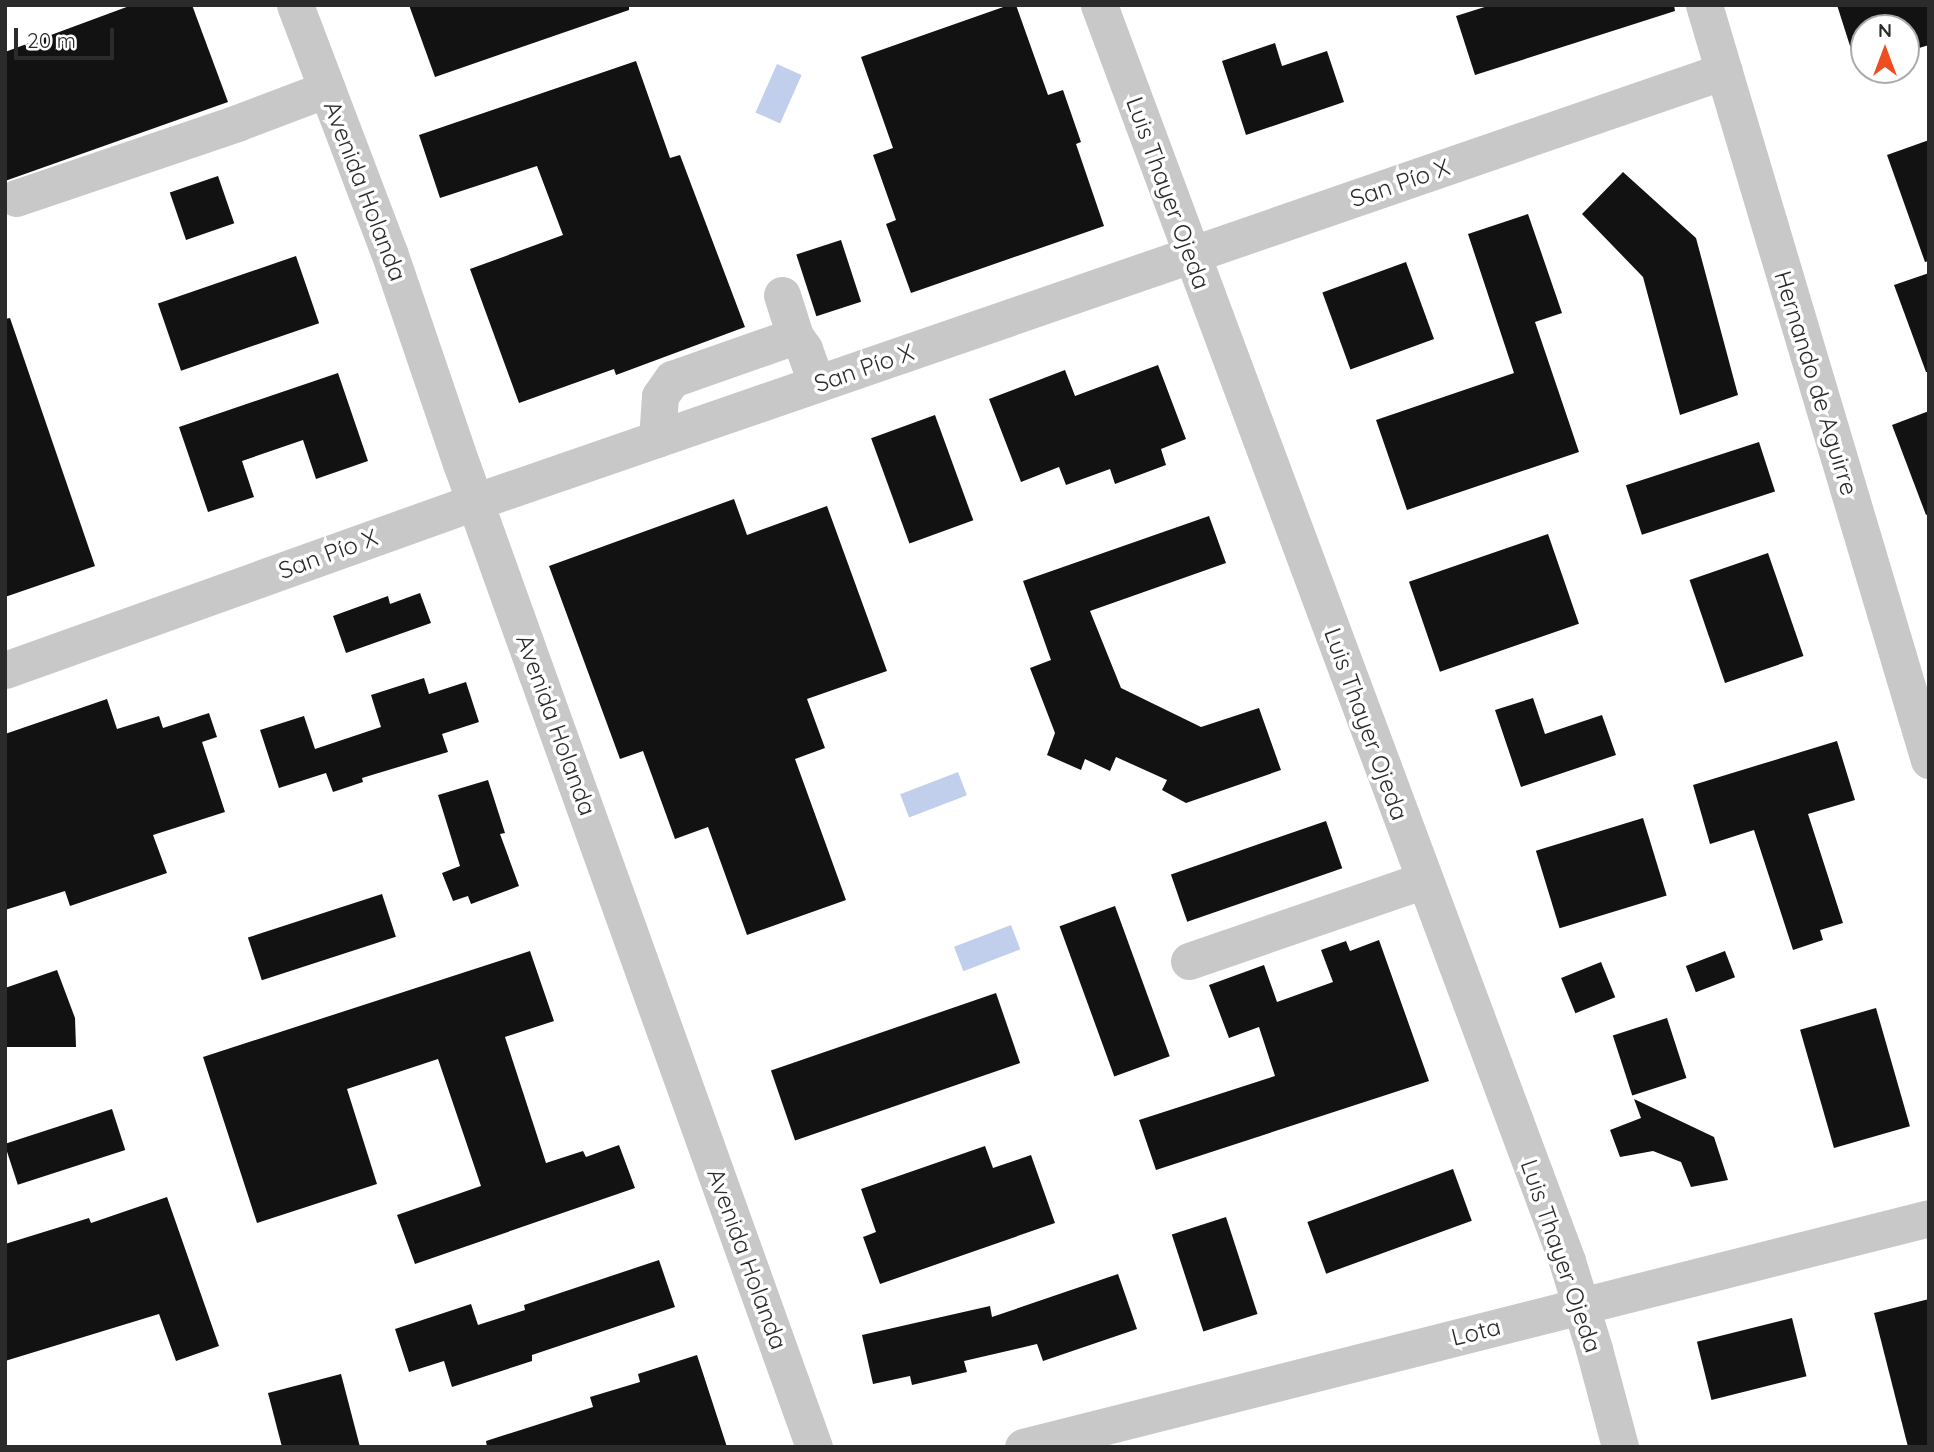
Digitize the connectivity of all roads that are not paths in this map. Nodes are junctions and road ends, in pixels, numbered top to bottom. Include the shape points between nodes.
1 (295, 5) edge
2 (1099, 5) edge
3 (1704, 5) edge
4 (1724, 71) junction
5 (327, 89) junction
6 (16, 198) dead end
7 (1191, 254) junction
8 (782, 295) dead end
9 (795, 336) junction
10 (817, 384) junction
11 (657, 439) junction
12 (477, 501) junction
13 (5, 670) edge
14 (1929, 760) edge
15 (1424, 880) junction
16 (1189, 961) dead end
17 (1929, 1218) edge
18 (1581, 1306) junction
19 (814, 1447) edge
20 (1023, 1447) edge
21 (1620, 1447) edge

1 - 5 street, Avenida Holanda
2 - 7 street, Luis Thayer Ojeda
3 - 4 street, Hernando de Aguirre
4 - 7 street, San Pío X
4 - 14 street, Hernando de Aguirre
5 - 6 street
5 - 12 street, Avenida Holanda
7 - 10 street, San Pío X
7 - 15 street, Luis Thayer Ojeda
8 - 9 street
9 - 10 street
9 - 11 street via 672,379 660,397
10 - 11 street, San Pío X
11 - 12 street, San Pío X
12 - 13 street, San Pío X
12 - 19 street, Avenida Holanda
15 - 16 street
15 - 18 street, Luis Thayer Ojeda
17 - 18 street, Lota
18 - 20 street, Lota
18 - 21 street, Luis Thayer Ojeda

